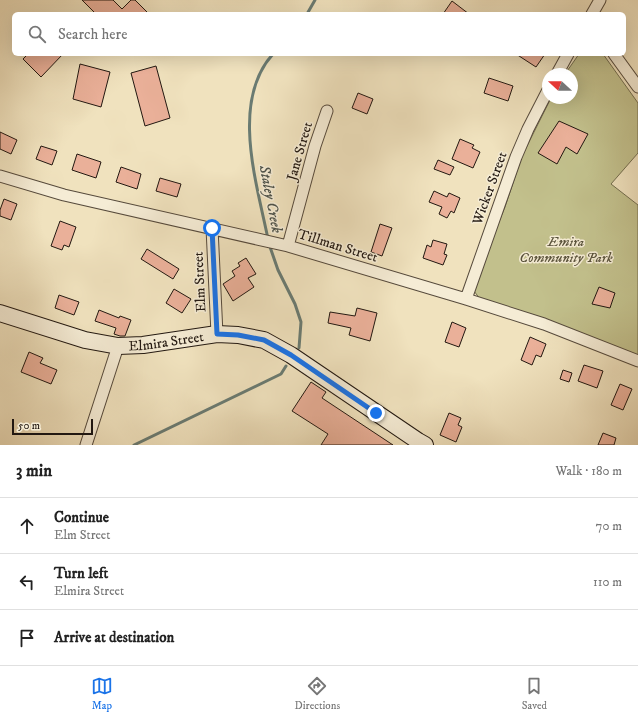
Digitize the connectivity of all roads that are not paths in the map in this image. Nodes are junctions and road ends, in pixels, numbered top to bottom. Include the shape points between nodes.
1 (600, 0) edge
2 (593, 12) edge
3 (567, 56) edge
4 (615, 56) edge
5 (560, 68) edge
6 (638, 87) edge
7 (542, 102) edge
8 (327, 111) dead end
9 (0, 176) edge
10 (212, 228) junction
11 (288, 246) junction
12 (466, 299) junction
13 (0, 313) edge
14 (217, 334) junction
15 (118, 346) junction
16 (638, 361) edge
17 (86, 445) edge
18 (425, 445) edge

1 - 2 street
3 - 5 street
4 - 6 street
7 - 12 street, Wicker Street via 516,157
8 - 11 street, Jane Street
9 - 10 street, Tillman Street via 70,197
10 - 11 street, Tillman Street
10 - 14 street, Elm Street
11 - 12 street, Tillman Street
12 - 16 street, Tillman Street via 544,324
13 - 15 street, Elmira Street via 85,340
14 - 15 street, Elmira Street via 143,345
14 - 18 street, Elmira Street via 264,340 291,355
15 - 17 street

